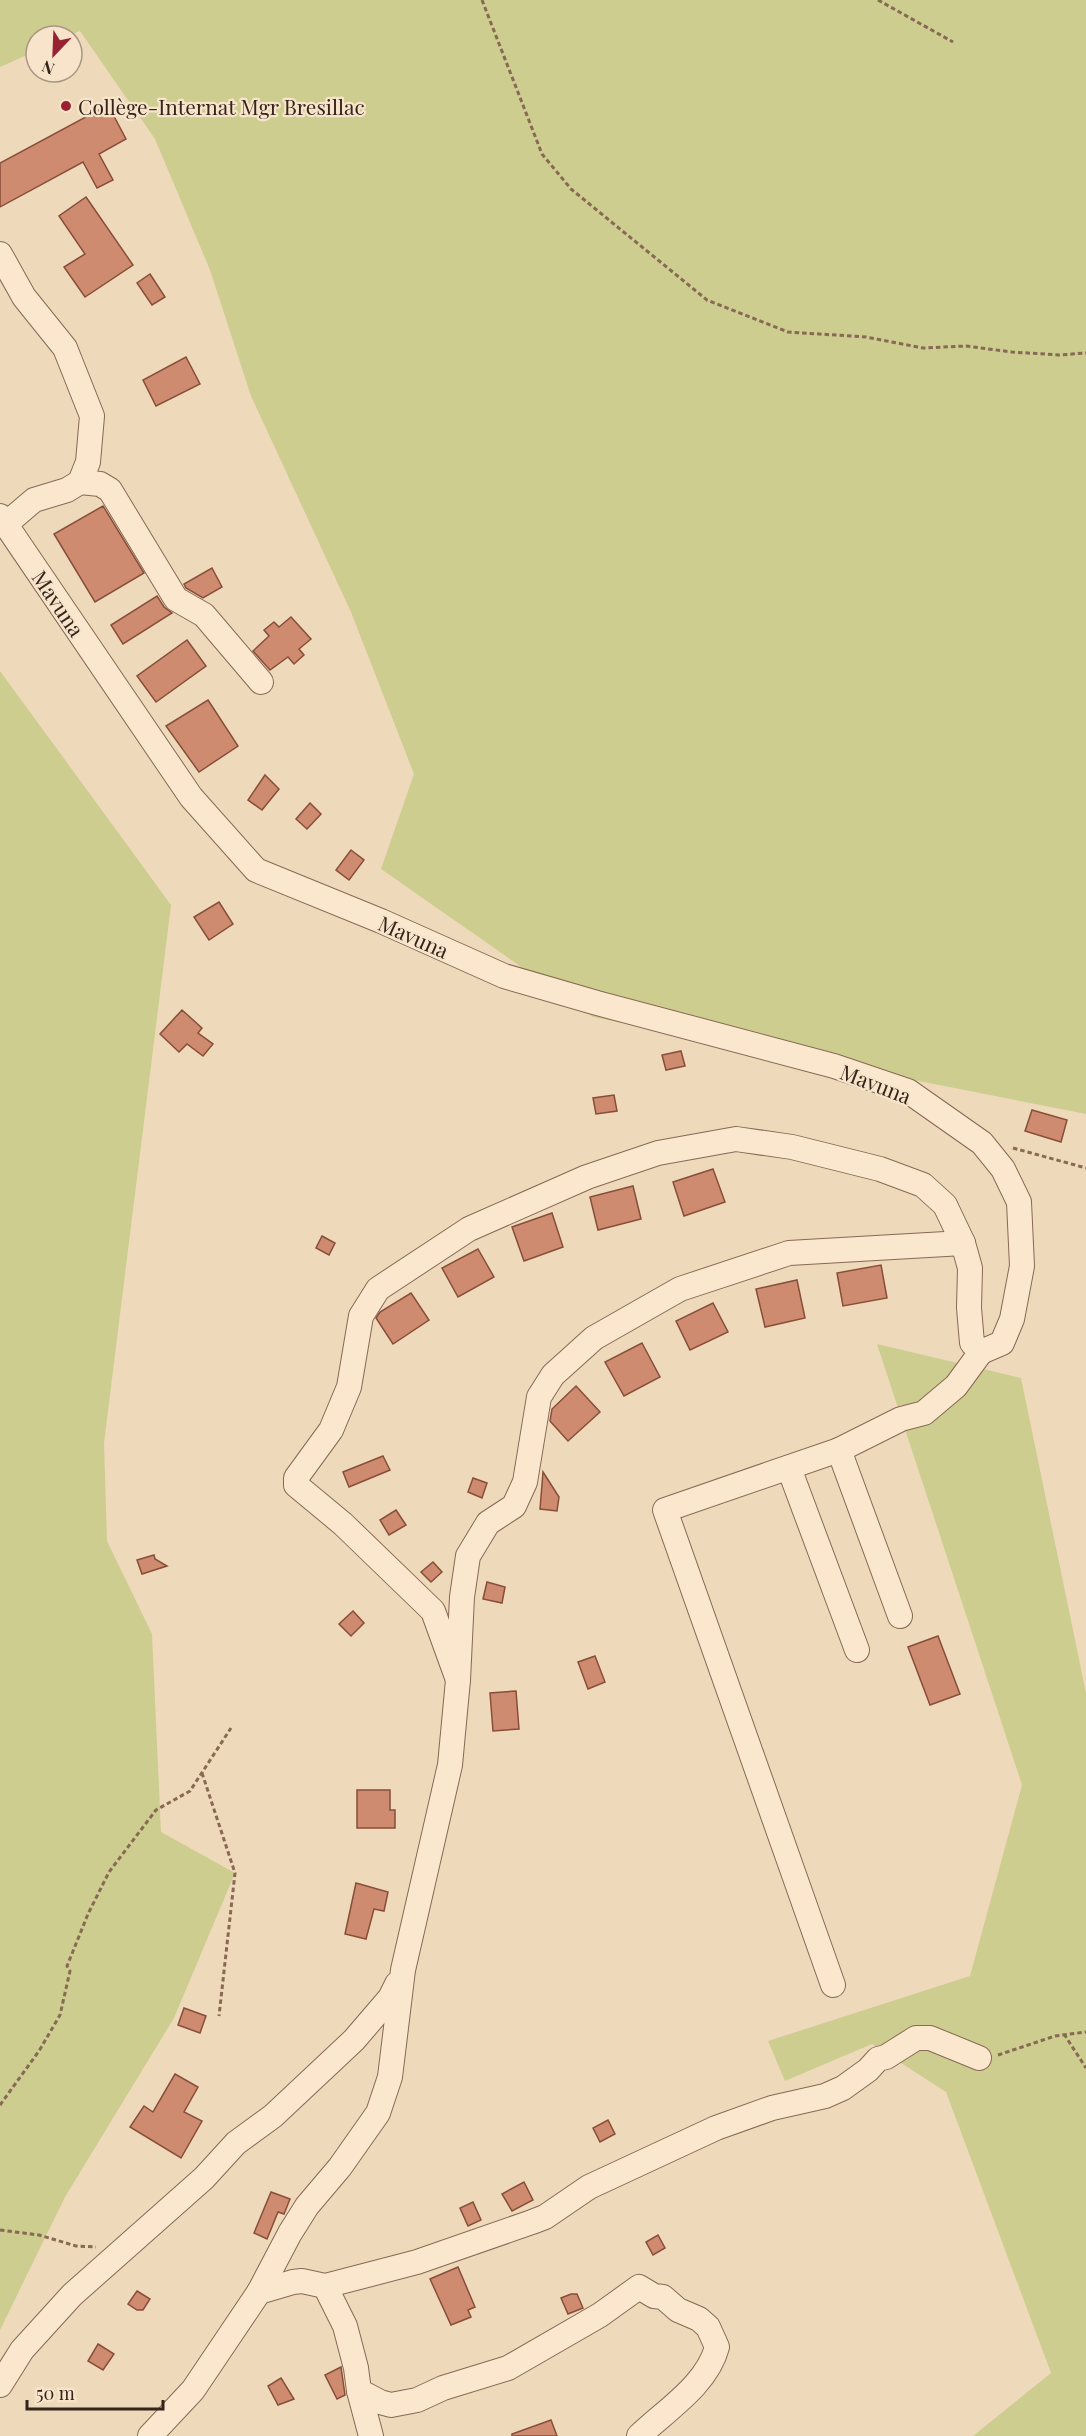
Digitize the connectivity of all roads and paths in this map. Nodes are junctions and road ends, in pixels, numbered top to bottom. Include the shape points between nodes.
1 (482, 0) edge
2 (878, 0) edge
3 (954, 42) dead end
4 (0, 254) edge
5 (1086, 353) edge
6 (80, 482) junction
7 (3, 520) edge
8 (261, 682) dead end
9 (982, 1143) junction
10 (1086, 1168) edge
11 (963, 1243) junction
12 (981, 1352) junction
13 (839, 1450) junction
14 (789, 1468) junction
15 (900, 1616) dead end
16 (857, 1650) dead end
17 (458, 1680) junction
18 (231, 1728) dead end
19 (202, 1773) junction
20 (403, 1970) junction
21 (833, 1986) dead end
22 (219, 2016) dead end
23 (1086, 2032) edge
24 (1064, 2034) junction
25 (979, 2058) joint
26 (1086, 2068) edge
27 (0, 2104) edge
28 (0, 2230) edge
29 (125, 2247) junction
30 (325, 2286) junction
31 (259, 2292) junction
32 (0, 2385) edge
33 (359, 2391) junction
34 (150, 2436) edge
35 (371, 2436) edge
36 (639, 2436) edge

1 - 5 path via 542,154 571,189 707,300 789,332 866,337 923,348 966,346 1059,355
2 - 3 path
4 - 6 street via 24,297 65,348 92,416 88,462
6 - 7 street via 34,500
6 - 8 street via 100,484 110,490 176,599 204,615
7 - 9 street, Mavuna via 192,797 256,870 504,976 834,1066 908,1091
9 - 10 path
9 - 12 street, Mavuna via 1004,1169 1019,1202 1022,1266 1012,1319 1002,1343
11 - 12 street via 970,1268 972,1343
11 - 17 street via 789,1253 680,1288 594,1338 553,1375 539,1397 525,1482 514,1506 488,1523 468,1556
11 - 17 street via 945,1205 923,1185 880,1169 803,1150 736,1139 658,1153 587,1177 469,1229 378,1289 361,1316 349,1387 331,1430 296,1478 296,1485 343,1524 433,1611
12 - 13 street via 956,1386 924,1413 901,1419
13 - 14 street
13 - 15 street
14 - 16 street
14 - 21 street via 665,1509
17 - 20 street via 450,1765
18 - 19 path
19 - 22 path via 235,1874
19 - 27 path via 190,1791 156,1810 109,1872 67,1966 70,1971 60,2015 39,2052
20 - 29 street via 390,1998 354,2040
20 - 31 street via 390,2077 378,2113 307,2206
23 - 24 path
24 - 25 path
24 - 26 path
25 - 30 street via 930,2038 916,2038 878,2059 843,2088 716,2128 589,2187 545,2217 417,2262
28 - 29 path via 39,2235 76,2246
29 - 32 street via 72,2295 22,2350
30 - 31 street via 302,2281
30 - 33 street via 345,2326
31 - 34 street via 193,2390
33 - 35 street
33 - 36 street via 391,2405 417,2400 508,2368 641,2287 699,2319 708,2327 717,2347 711,2366 696,2385

